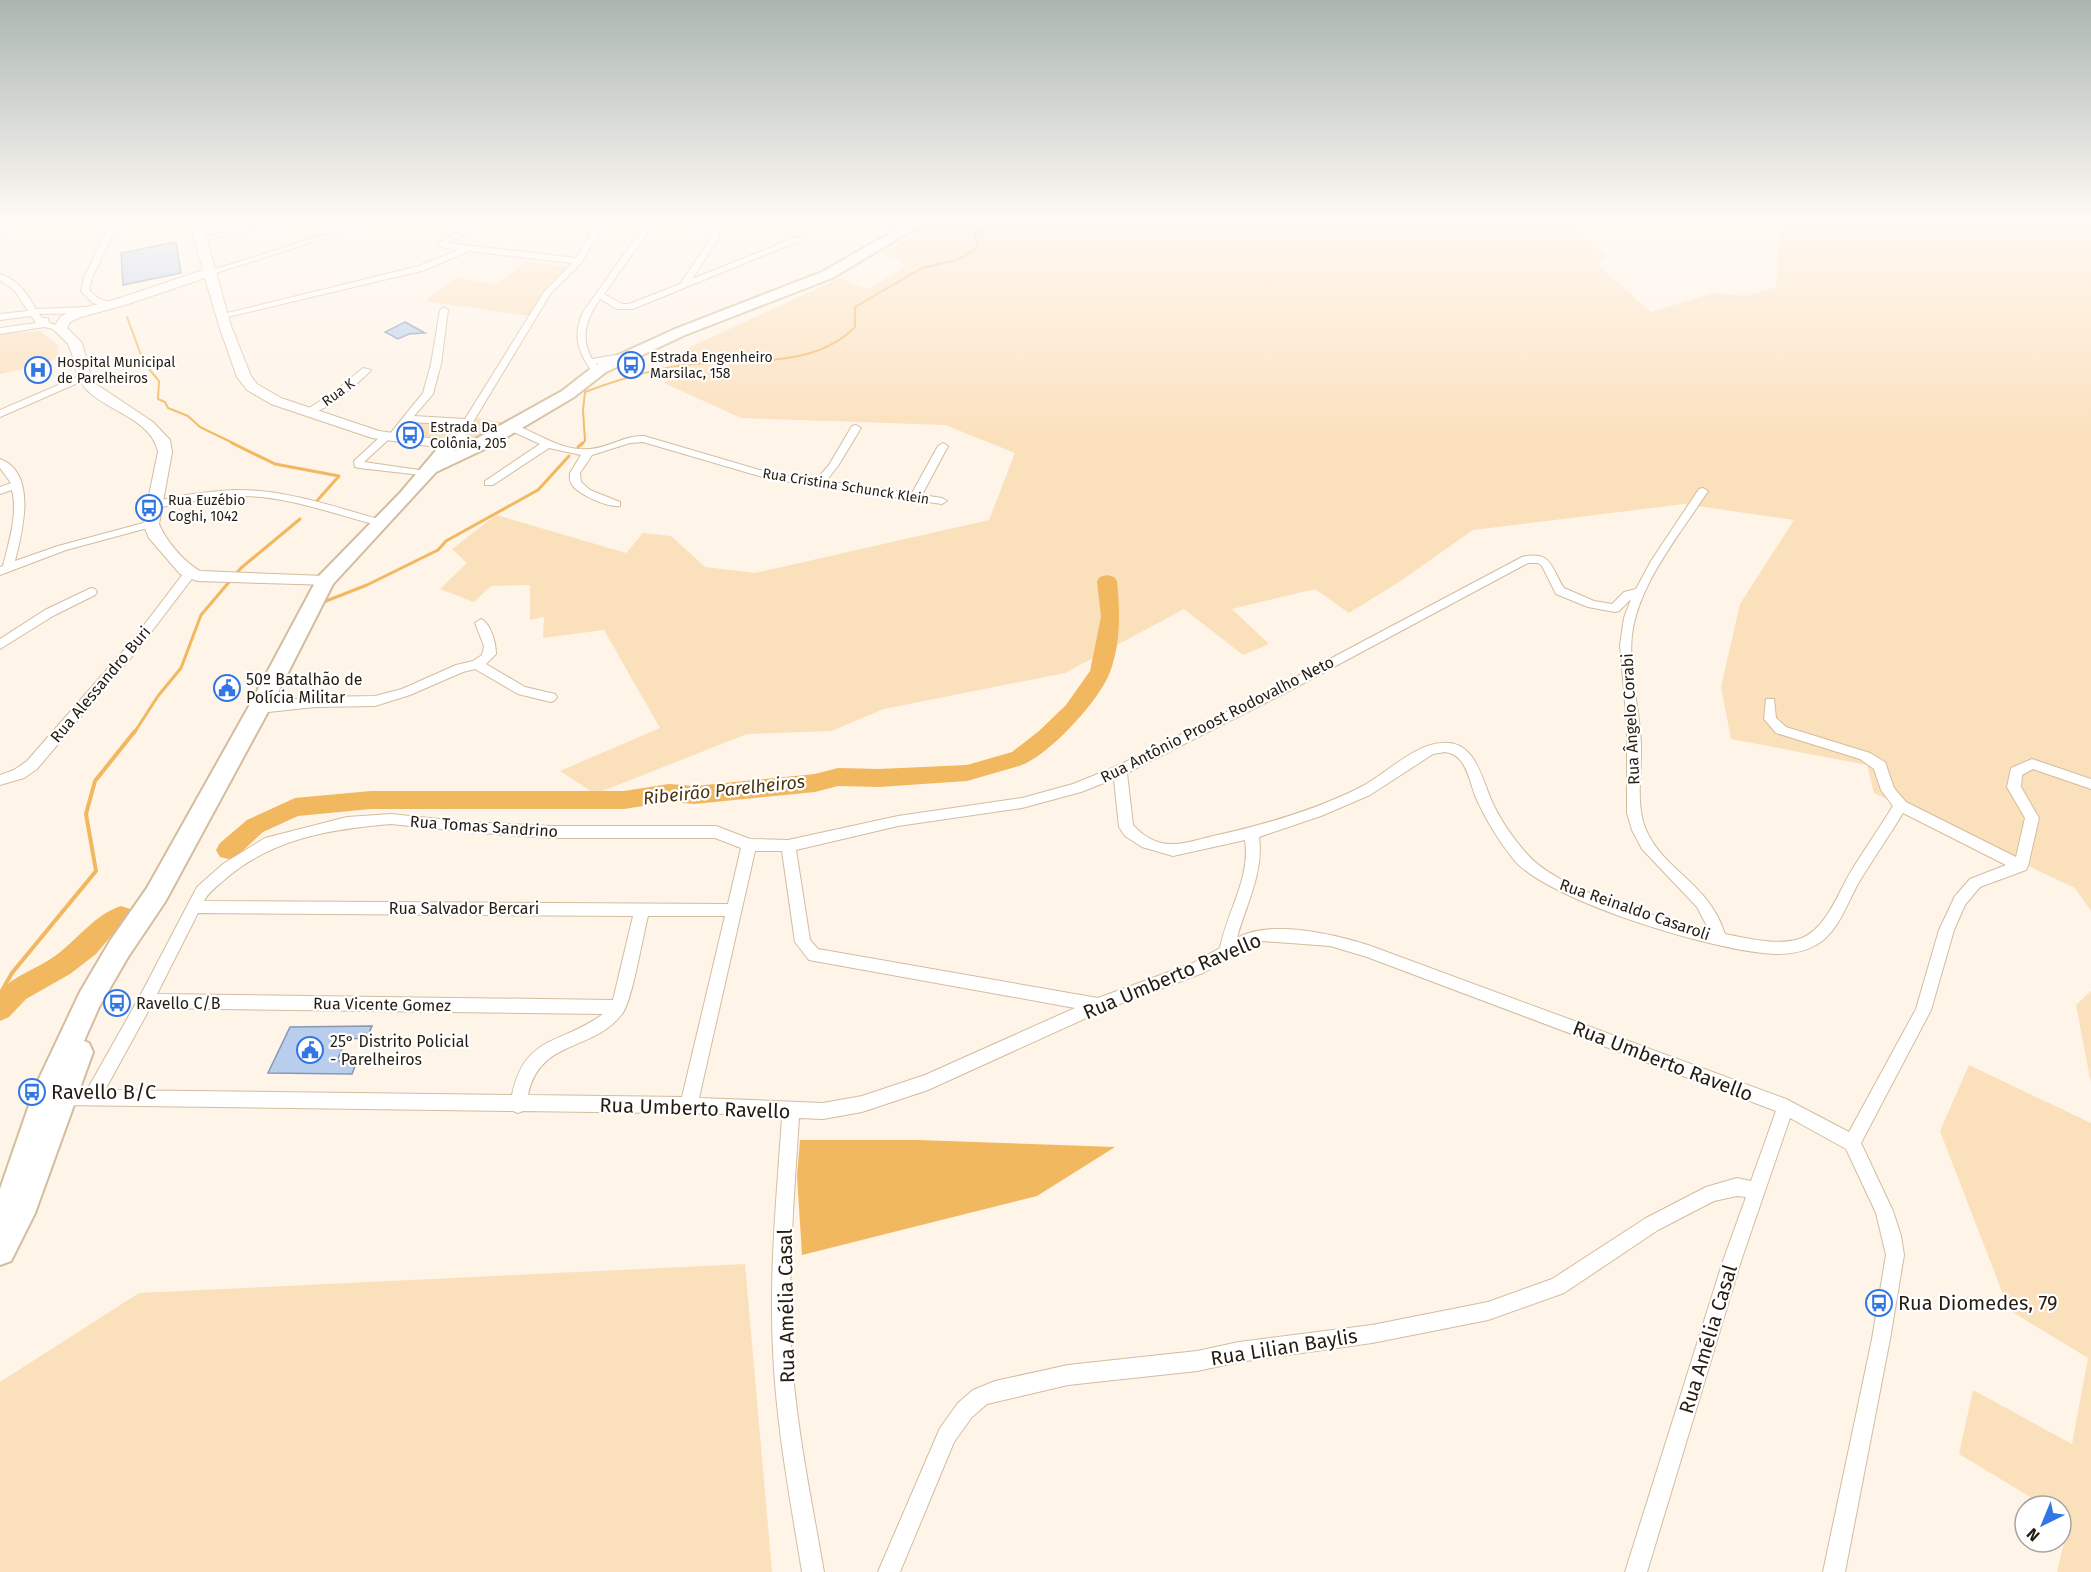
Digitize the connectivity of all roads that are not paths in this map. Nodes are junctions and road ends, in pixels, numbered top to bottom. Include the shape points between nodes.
1 (21, 292) edge
2 (86, 292) edge
3 (149, 292) edge
4 (216, 292) edge
5 (319, 292) edge
6 (548, 292) edge
7 (601, 292) edge
8 (666, 292) edge
9 (785, 292) edge
10 (599, 295) junction
11 (111, 305) junction
12 (87, 310) junction
13 (444, 310) dead end
14 (67, 311) junction
15 (35, 312) junction
16 (223, 315) junction
17 (0, 316) edge
18 (45, 324) junction
19 (60, 328) junction
20 (0, 331) edge
21 (608, 365) junction
22 (366, 370) dead end
23 (84, 377) junction
24 (309, 412) junction
25 (0, 414) edge
26 (408, 419) junction
27 (468, 422) junction
28 (856, 428) dead end
29 (506, 429) junction
30 (388, 438) junction
31 (454, 444) junction
32 (547, 444) junction
33 (943, 446) dead end
34 (588, 453) junction
35 (0, 462) edge
36 (430, 471) junction
37 (489, 483) dead end
38 (818, 484) junction
39 (16, 485) junction
40 (0, 491) edge
41 (1703, 491) dead end
42 (915, 497) junction
43 (942, 501) dead end
44 (616, 504) dead end
45 (156, 505) junction
46 (381, 523) junction
47 (151, 524) junction
48 (4, 569) edge
49 (190, 573) junction
50 (326, 581) junction
51 (1641, 591) junction
52 (91, 592) dead end
53 (481, 623) dead end
54 (0, 645) edge
55 (477, 664) junction
56 (552, 698) dead end
57 (1770, 702) dead end
58 (259, 708) junction
59 (1120, 771) junction
60 (0, 780) edge
61 (2091, 784) edge
62 (1901, 806) junction
63 (1251, 833) junction
64 (749, 845) junction
65 (788, 846) junction
66 (2021, 866) junction
67 (193, 907) junction
68 (642, 909) junction
69 (735, 910) junction
70 (1719, 938) junction
71 (1227, 951) junction
72 (146, 1001) junction
73 (1098, 1005) junction
74 (619, 1007) junction
75 (54, 1097) junction
76 (92, 1097) junction
77 (518, 1104) junction
78 (689, 1105) junction
79 (1786, 1107) junction
80 (791, 1110) junction
81 (1852, 1143) junction
82 (1757, 1191) junction
83 (0, 1223) edge
84 (0, 1250) edge
85 (813, 1572) edge
86 (889, 1572) edge
87 (1636, 1572) edge
88 (1834, 1572) edge

1 - 15 street
2 - 11 street via 96,301
3 - 11 main road
4 - 16 main road
5 - 16 street
6 - 27 street
7 - 10 street
8 - 10 street via 625,308
9 - 21 main road via 771,303
10 - 21 street via 580,327 580,347
11 - 12 main road
12 - 14 street
12 - 19 main road via 70,317
13 - 26 street via 431,386
14 - 15 street
14 - 18 street via 48,316
15 - 17 street
15 - 18 street
16 - 24 main road via 244,377 252,387 276,401
18 - 19 street
18 - 20 street
19 - 23 main road via 75,343
21 - 29 main road
22 - 24 street, Rua K
23 - 25 street
23 - 45 main road via 91,387 160,435 165,452
24 - 30 main road
26 - 27 street
26 - 30 street
27 - 31 street
28 - 38 street
29 - 31 main road
29 - 32 street, Rua Cristina Schunck Klein
29 - 36 main road
30 - 31 main road
30 - 36 street via 359,460 359,465
31 - 36 main road
32 - 34 street, Rua Cristina Schunck Klein
32 - 37 street
33 - 42 street
34 - 38 street, Rua Cristina Schunck Klein via 628,440 644,440 754,472
34 - 44 street via 575,473 576,483 586,492
35 - 39 street
36 - 46 main road
38 - 42 street, Rua Cristina Schunck Klein
39 - 40 street
39 - 48 street via 18,525
41 - 51 street, Rua Ângelo Corabi
42 - 43 street, Rua Cristina Schunck Klein
45 - 46 street via 243,493 305,503
45 - 47 main road
46 - 50 main road
47 - 48 street via 62,548
47 - 49 main road via 155,534
49 - 50 main road via 230,579
49 - 60 street, Rua Alessandro Buri via 135,645 32,765
50 - 58 main road
51 - 59 street, Rua Antônio Proost Rodovalho Neto via 1628,595 1615,608 1606,608 1560,591 1550,568 1540,560 1526,560
51 - 70 street, Rua Ângelo Corabi via 1631,614 1626,644 1637,829 1663,865 1704,906
52 - 54 street
53 - 55 street via 490,651
55 - 56 street via 522,691
55 - 58 street via 383,699
57 - 62 street via 1770,719 1781,730 1864,756 1880,766 1888,790
58 - 75 main road via 148,910 136,947
59 - 63 street, Rua Reinaldo Casaroli via 1124,820 1131,833 1142,841 1173,850
59 - 65 street, Rua Antônio Proost Rodovalho Neto via 1022,803 898,821
61 - 66 street via 2032,764 2016,772 2014,787 2032,818
62 - 66 street
62 - 70 street, Rua Reinaldo Casaroli via 1821,934 1802,945 1788,947
63 - 70 street, Rua Reinaldo Casaroli via 1340,803 1429,750 1449,747 1467,760 1497,824 1536,871 1582,893
63 - 71 street via 1255,845 1253,868
64 - 65 street, Rua Antônio Proost Rodovalho Neto
64 - 67 street, Rua Tomas Sandrino via 706,832 552,832 391,819 347,822 270,842 246,855 208,885
64 - 69 street
65 - 73 street via 803,942 814,955
66 - 81 street via 1972,885 1957,904 1924,1007
67 - 68 street, Rua Salvador Bercari
67 - 72 street, Rua Tomas Sandrino
68 - 69 street, Rua Salvador Bercari
68 - 74 street
69 - 78 street
71 - 73 street, Rua Umberto Ravello via 1198,968
71 - 79 street, Rua Umberto Ravello via 1263,935 1330,940
72 - 74 street, Rua Vicente Gomez
72 - 76 street, Rua Tomas Sandrino
73 - 80 street, Rua Umberto Ravello via 917,1085 862,1104 823,1112
74 - 77 street via 598,1028 537,1059 527,1072
75 - 76 street, Rua Umberto Ravello
75 - 83 main road
75 - 84 main road via 42,1160
76 - 77 street, Rua Umberto Ravello
77 - 78 street, Rua Umberto Ravello
78 - 80 street, Rua Umberto Ravello
79 - 81 street, Rua Umberto Ravello
79 - 82 street, Rua Amélia Casal
80 - 85 street, Rua Amélia Casal via 783,1240 782,1348
81 - 88 street via 1884,1211 1895,1255
82 - 86 street, Rua Lilian Baylis via 1737,1187 1712,1193 1652,1224 1557,1286 1488,1311 1372,1334 1068,1375 995,1390 965,1410 947,1435
82 - 87 street, Rua Amélia Casal

